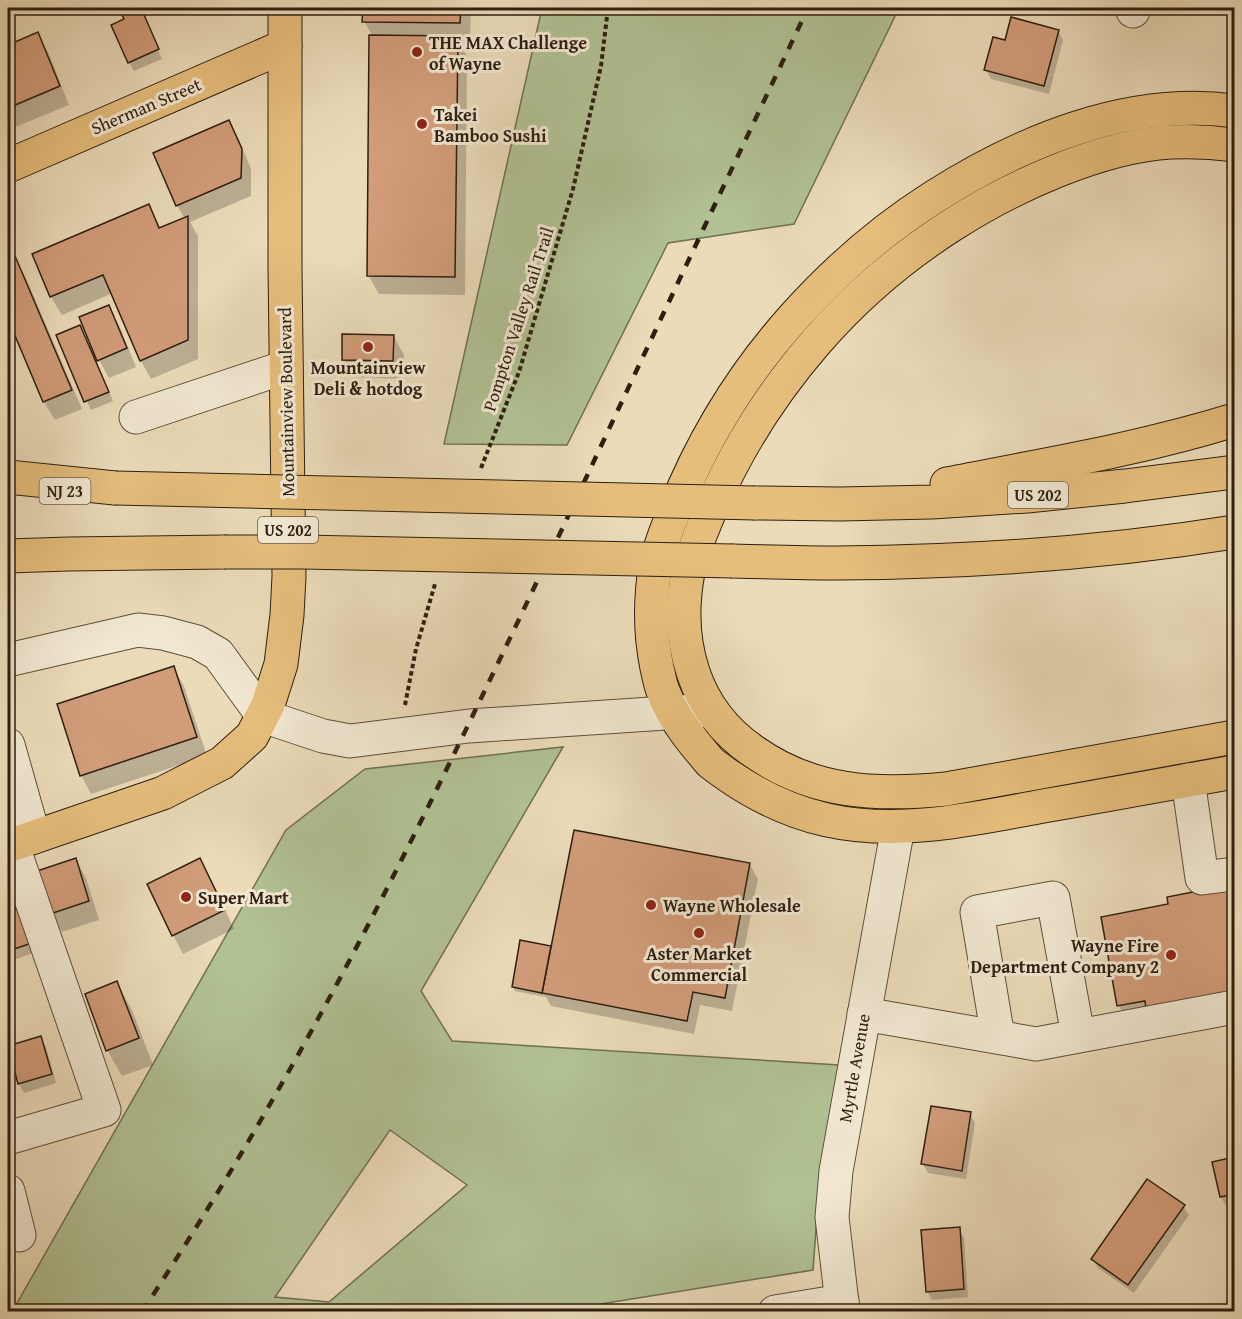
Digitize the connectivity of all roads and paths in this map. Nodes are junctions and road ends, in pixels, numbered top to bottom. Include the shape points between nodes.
1 (285, 8) edge
2 (608, 8) edge
3 (285, 46) junction
4 (1234, 111) edge
5 (1234, 145) edge
6 (8, 166) edge
7 (286, 367) junction
8 (136, 417) dead end
9 (1234, 420) edge
10 (481, 468) dead end
11 (1234, 472) edge
12 (11, 486) edge
13 (115, 488) joint
14 (840, 504) junction
15 (1234, 532) edge
16 (8, 556) edge
17 (438, 575) dead end
18 (8, 660) edge
19 (711, 710) junction
20 (674, 713) junction
21 (263, 716) junction
22 (399, 735) junction
23 (1234, 737) edge
24 (8, 745) edge
25 (1234, 772) edge
26 (1188, 780) junction
27 (898, 827) junction
28 (18, 842) edge
29 (1234, 874) edge
30 (1234, 1007) edge
31 (864, 1014) junction
32 (1078, 1035) junction
33 (998, 1037) junction
34 (8, 1138) edge
35 (8, 1191) edge
36 (19, 1235) dead end
37 (842, 1306) edge
38 (775, 1311) edge

1 - 3 main road, Mountainview Boulevard / US 202
2 - 10 path, Pompton Valley Rail Trail via 601,66 573,189 519,372
3 - 6 main road, Sherman Street
3 - 7 main road, Mountainview Boulevard / US 202
4 - 20 main road via 1167,108 1122,115 1029,146 934,196 892,226 792,320 762,355 716,423 681,493 656,564 652,646 662,689
5 - 19 main road via 1169,142 1129,148 1042,177 952,225 912,253 816,342 745,440 712,506 688,571 686,642 693,677
7 - 8 street
7 - 21 main road, Mountainview Boulevard / US 202 via 287,615 280,664
9 - 14 main road via 1089,456
11 - 14 main road, US 202 via 1027,496
12 - 13 main road, NJ 23
13 - 14 main road, US 202, bridge
15 - 16 main road, US 202, bridge via 1035,555 837,563 314,552
17 - 22 path via 416,649
18 - 21 street via 138,630 163,633 196,642 218,654
19 - 20 street
19 - 23 main road via 735,739 767,761 835,787 874,792 946,789
20 - 22 street via 469,726
20 - 27 main road via 712,764 750,791 827,820
21 - 22 street via 350,741
21 - 28 main road, Mountainview Boulevard / US 202 via 252,736 222,763 163,793
24 - 28 street
25 - 26 main road
26 - 27 main road via 951,823
26 - 29 street via 1202,878
27 - 31 street, Myrtle Avenue
28 - 34 street via 104,1110
30 - 32 street
31 - 33 street
31 - 37 street, Myrtle Avenue via 836,1171 832,1217
32 - 33 street via 1036,1044
32 - 33 street via 1053,898 977,912
35 - 36 street
37 - 38 street

